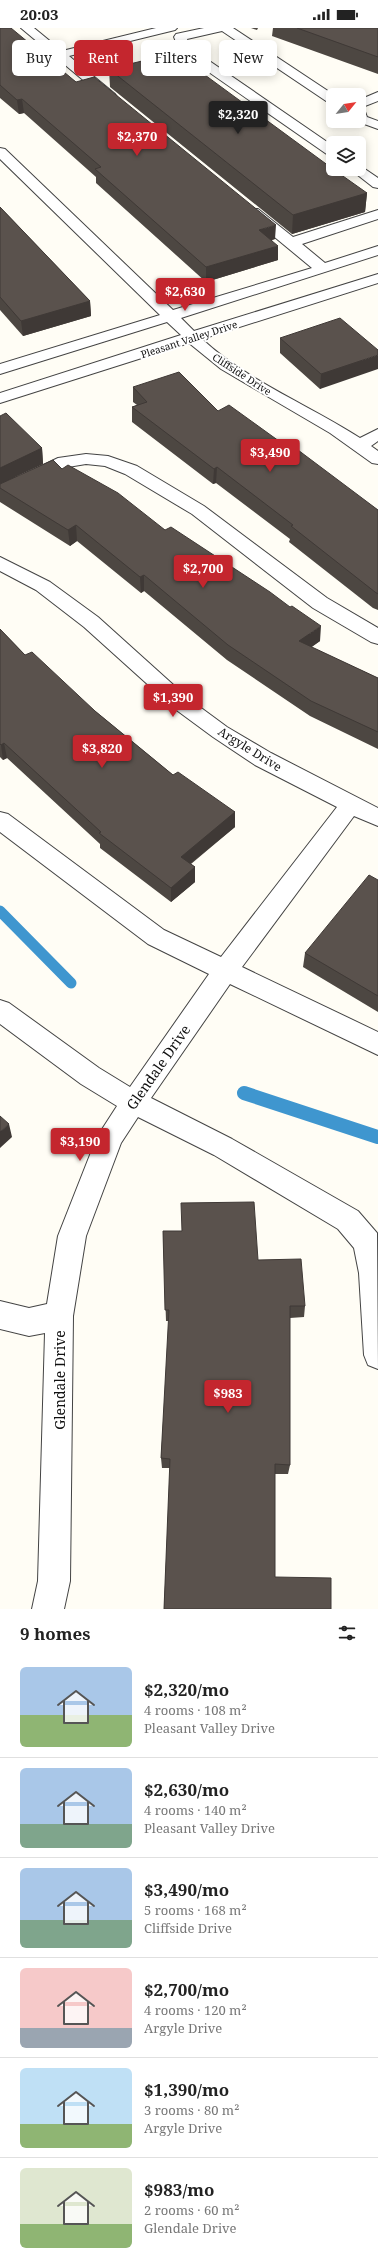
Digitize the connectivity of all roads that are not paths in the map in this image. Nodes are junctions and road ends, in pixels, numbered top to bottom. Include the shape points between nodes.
1 (26, 28) edge
2 (171, 28) edge
3 (220, 28) edge
4 (225, 28) edge
5 (41, 40) edge
6 (66, 53) edge
7 (66, 61) edge
8 (326, 95) edge
9 (378, 96) edge
10 (366, 102) edge
11 (120, 104) edge
12 (366, 119) edge
13 (378, 125) edge
14 (326, 147) edge
15 (0, 152) edge
16 (366, 175) edge
17 (378, 184) edge
18 (242, 203) edge
19 (378, 214) edge
20 (291, 242) junction
21 (378, 250) edge
22 (323, 269) junction
23 (378, 278) edge
24 (169, 316) junction
25 (192, 338) junction
26 (3, 365) edge
27 (0, 398) edge
28 (378, 434) edge
29 (360, 445) junction
30 (378, 459) edge
31 (0, 493) edge
32 (0, 563) edge
33 (378, 637) edge
34 (351, 804) junction
35 (378, 818) edge
36 (0, 820) edge
37 (225, 971) junction
38 (0, 1010) edge
39 (378, 1044) edge
40 (133, 1102) junction
41 (0, 1315) edge
42 (59, 1316) junction
43 (378, 1355) edge
44 (48, 1609) edge

1 - 5 street
2 - 6 street
3 - 14 street via 180,37 180,41 184,49
4 - 8 street
7 - 11 street
9 - 10 street
12 - 13 street
15 - 24 street, Cliffside Drive
16 - 17 street
18 - 20 street
19 - 20 street
20 - 22 street
21 - 22 street
22 - 24 street
23 - 25 street, Pleasant Valley Drive
24 - 25 street, Cliffside Drive
24 - 26 street
25 - 27 street, Pleasant Valley Drive
25 - 29 street, Cliffside Drive via 227,367
28 - 29 street
29 - 30 street, Cliffside Drive
31 - 33 street via 64,462 86,459 108,461 131,470 198,510 320,602
32 - 34 street, Argyle Drive via 43,586 91,622 182,704 220,732 263,759
34 - 35 street, Argyle Drive
34 - 37 street, Glendale Drive
36 - 37 street via 156,937
37 - 39 street
37 - 40 street, Glendale Drive
38 - 40 street via 79,1070
40 - 42 street, Glendale Drive via 110,1138 72,1236
40 - 43 street via 224,1147 348,1220 367,1242 372,1272
41 - 42 street via 29,1322
42 - 44 street, Glendale Drive via 55,1573

